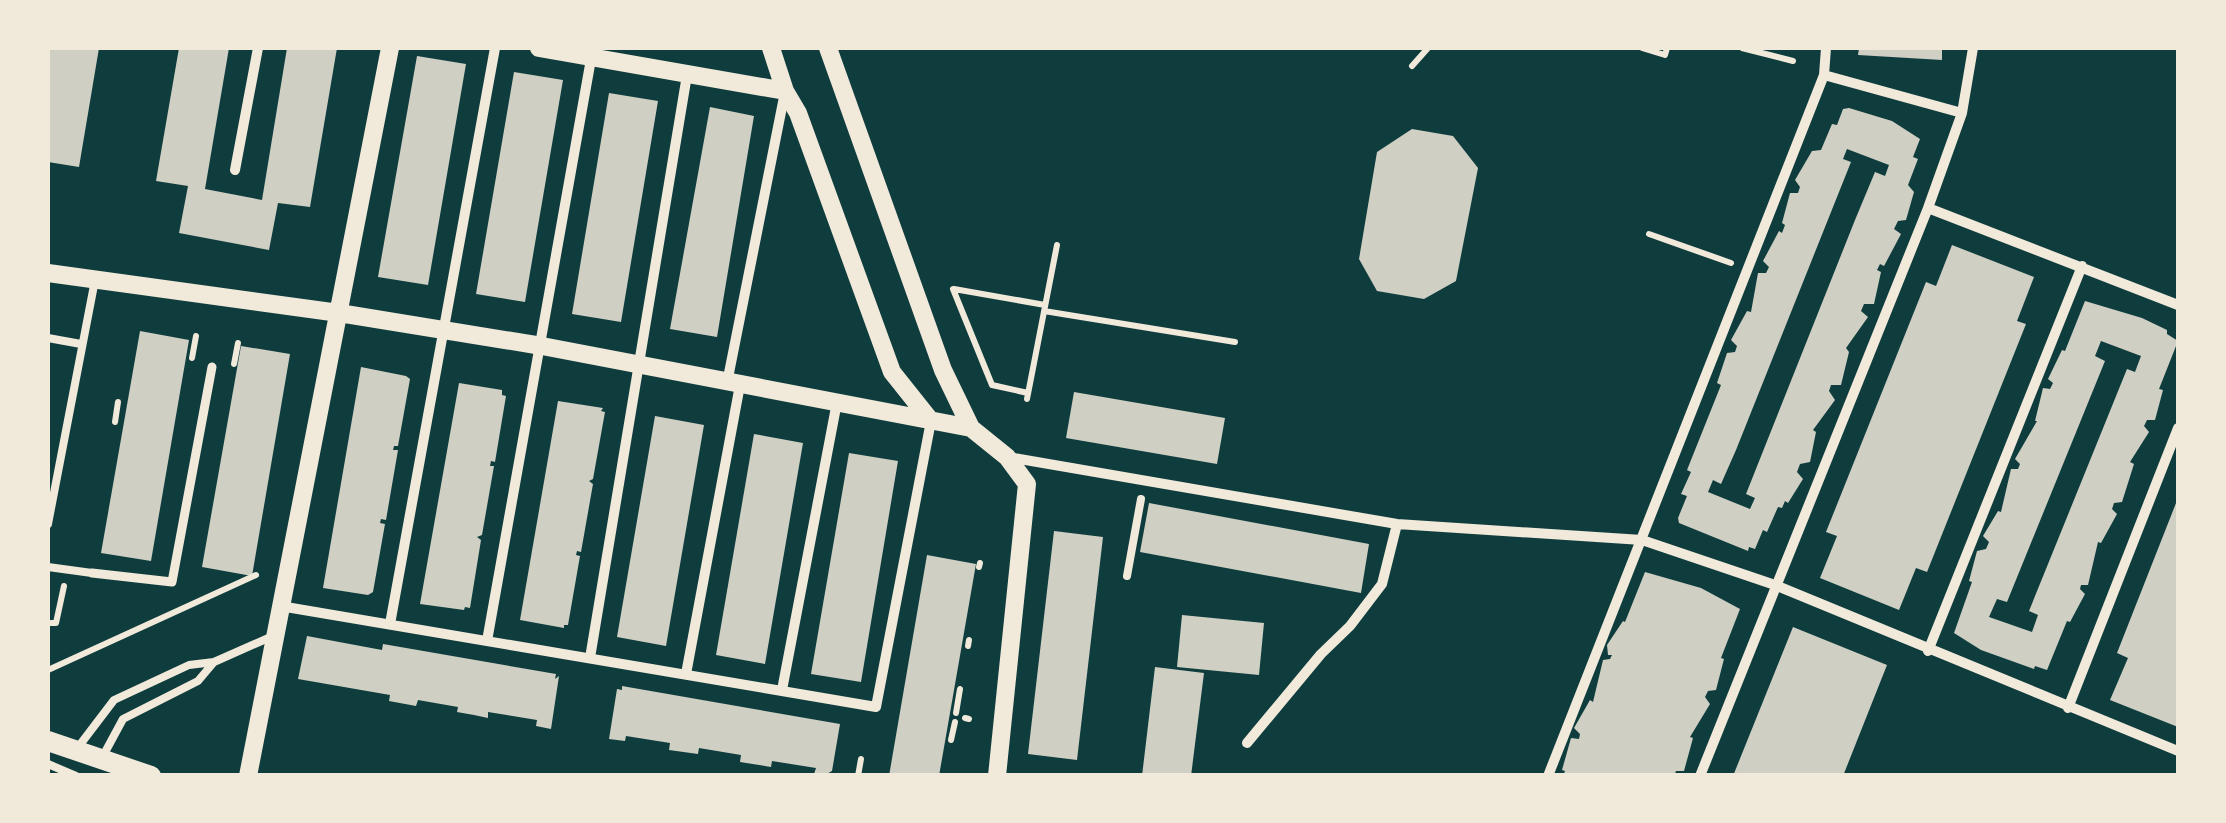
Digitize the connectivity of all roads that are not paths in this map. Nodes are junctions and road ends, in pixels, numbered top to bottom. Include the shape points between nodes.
1 (258, 48) edge
2 (390, 48) edge
3 (495, 48) edge
4 (539, 48) edge
5 (771, 48) edge
6 (828, 48) edge
7 (839, 48) edge
8 (1826, 48) edge
9 (1973, 48) edge
10 (592, 53) edge
11 (836, 68) junction
12 (686, 75) junction
13 (1824, 75) junction
14 (785, 92) junction
15 (1962, 113) junction
16 (235, 170) dead end
17 (1928, 208) junction
18 (2082, 266) junction
19 (48, 273) edge
20 (95, 280) junction
21 (2178, 305) edge
22 (339, 313) junction
23 (444, 331) junction
24 (48, 338) edge
25 (81, 344) junction
26 (542, 346) junction
27 (640, 366) junction
28 (212, 367) dead end
29 (733, 384) junction
30 (837, 402) junction
31 (930, 421) junction
32 (971, 428) junction
33 (2178, 428) edge
34 (1007, 457) junction
35 (1140, 498) dead end
36 (48, 524) edge
37 (1397, 524) junction
38 (1642, 540) junction
39 (48, 567) edge
40 (92, 573) joint
41 (1128, 576) dead end
42 (1775, 585) junction
43 (279, 606) junction
44 (390, 624) junction
45 (273, 636) junction
46 (488, 641) junction
47 (1928, 651) junction
48 (590, 658) junction
49 (214, 662) junction
50 (686, 674) junction
51 (782, 690) junction
52 (2068, 708) junction
53 (48, 741) edge
54 (1247, 743) dead end
55 (76, 750) junction
56 (2178, 752) edge
57 (100, 760) junction
58 (48, 764) edge
59 (76, 776) edge
60 (151, 776) edge
61 (248, 776) edge
62 (998, 776) edge
63 (1548, 776) edge
64 (1700, 776) edge

1 - 16 street
2 - 22 street
3 - 23 street
4 - 10 street
5 - 14 street
6 - 11 street
7 - 11 street
8 - 13 street
9 - 15 street
10 - 12 street
10 - 26 street
11 - 32 street via 942,370
12 - 14 street
12 - 27 street
13 - 15 street
13 - 38 street
14 - 29 street
14 - 31 street via 892,372
15 - 17 street
17 - 18 street
17 - 42 street
18 - 21 street
18 - 47 street
19 - 20 street
20 - 22 street
20 - 25 lane
22 - 23 street
22 - 43 street
23 - 26 street
23 - 44 street
24 - 25 lane
25 - 36 lane
26 - 27 street
26 - 46 street
27 - 29 street
27 - 48 street
28 - 40 street via 172,582
29 - 30 street
29 - 50 street
30 - 31 street
30 - 51 street
31 - 32 street
31 - 51 street via 876,707
32 - 34 street
33 - 52 street
34 - 37 street
34 - 62 street via 1027,484
35 - 41 lane
37 - 38 street
37 - 54 street via 1382,584
38 - 42 street
38 - 63 street
39 - 40 lane
42 - 47 street
42 - 64 street
43 - 44 street
43 - 45 street
44 - 46 street
45 - 49 lane
45 - 61 street
46 - 48 street
47 - 52 street
48 - 50 street
49 - 55 lane via 189,664 114,700
49 - 57 lane via 198,681 123,719
50 - 51 street
52 - 56 street
53 - 55 main road
55 - 57 main road
57 - 60 main road
58 - 59 lane

